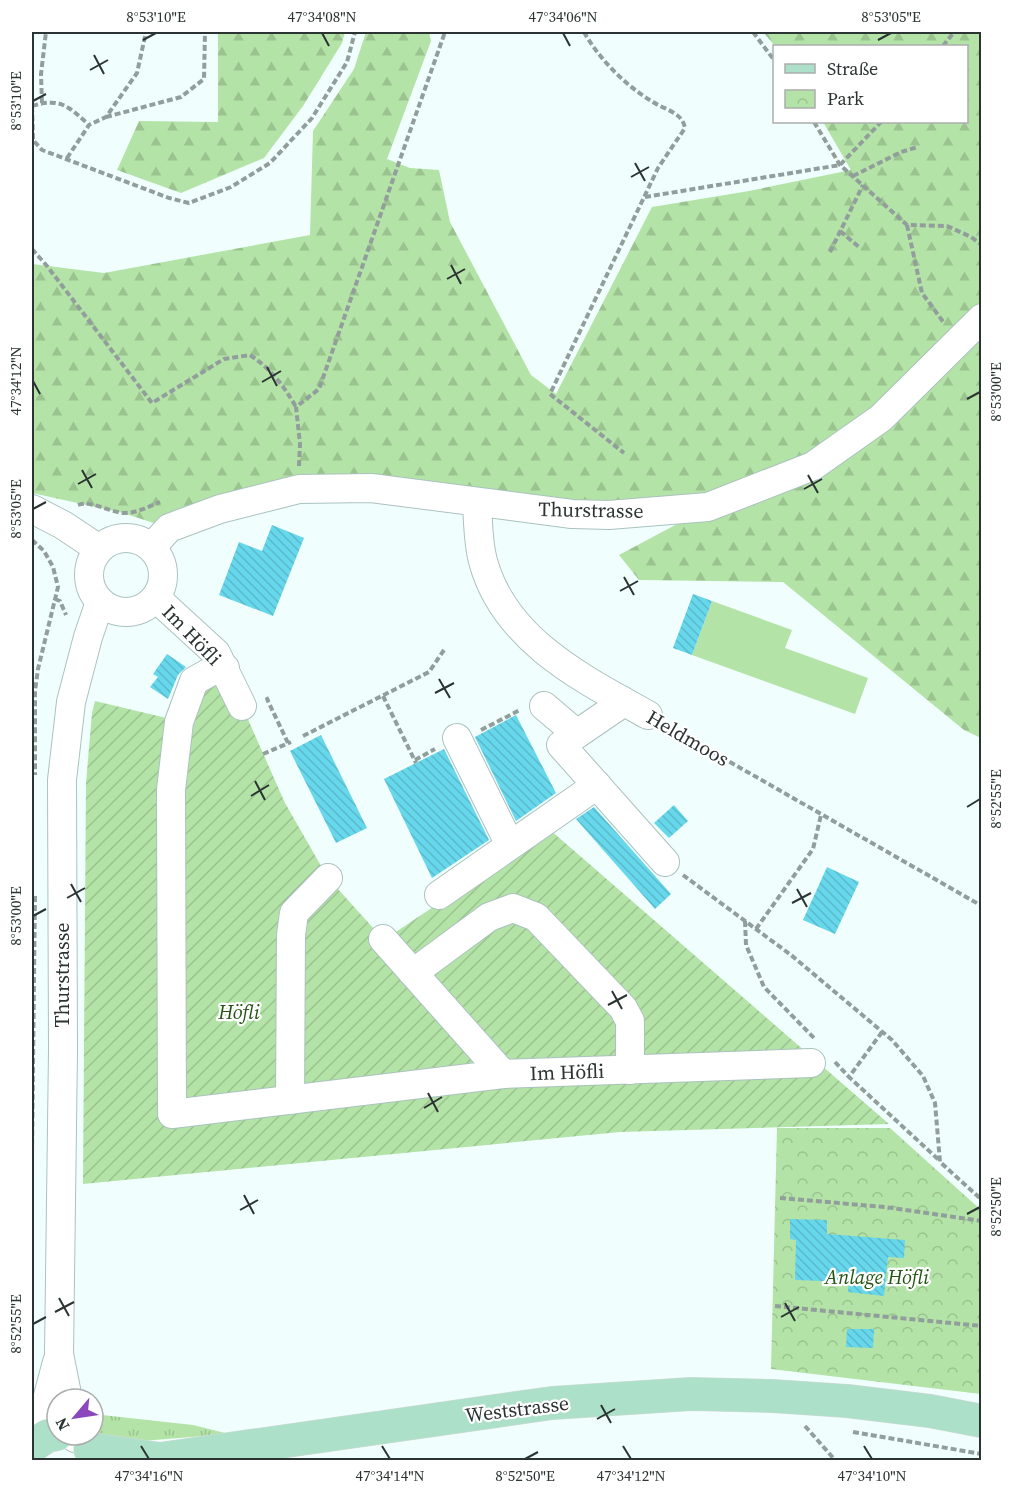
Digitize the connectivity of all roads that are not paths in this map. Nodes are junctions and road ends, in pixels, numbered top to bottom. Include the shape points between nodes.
1 (981, 318) edge
2 (477, 502) junction
3 (32, 509) edge
4 (152, 547) junction
5 (99, 549) junction
6 (156, 598) junction
7 (100, 602) junction
8 (225, 668) junction
9 (621, 700) junction
10 (242, 706) dead end
11 (544, 706) dead end
12 (648, 716) road end
13 (578, 734) junction
14 (457, 738) dead end
15 (597, 784) junction
16 (510, 845) junction
17 (665, 862) road end
18 (328, 878) dead end
19 (439, 895) dead end
20 (382, 939) dead end
21 (413, 973) junction
22 (822, 1056) road end
23 (630, 1070) junction
24 (503, 1074) junction
25 (290, 1100) junction
26 (59, 1354) junction
27 (62, 1387) edge
28 (66, 1387) edge
29 (981, 1421) edge
30 (92, 1447) edge
31 (159, 1460) edge

1 - 2 street, Thurstrasse via 881,417 813,466 708,507 609,515
2 - 4 street, Thurstrasse via 371,488 299,489 220,508 169,528
2 - 9 street, Heldmoos via 482,559 494,591 513,619 560,663
3 - 5 street
4 - 5 street via 131,537 119,538
4 - 6 street via 163,566 164,577
5 - 7 street via 92,558 89,581
6 - 7 street via 129,612 119,612
6 - 8 street, Im Höfli via 216,653
7 - 26 street, Thurstrasse via 71,702 62,780
8 - 10 street, Im Höfli
8 - 25 street via 194,681 179,722 171,790 172,1114
9 - 12 street, Heldmoos
9 - 13 street
11 - 13 street
13 - 15 street via 561,745
14 - 16 street
15 - 16 street
15 - 17 street
16 - 19 street
18 - 25 street via 294,913
20 - 21 street, Im Höfli
21 - 23 street via 489,917 513,908 537,917 623,1008 630,1021
21 - 24 street, Im Höfli
22 - 23 street, Im Höfli
23 - 24 street, Im Höfli
24 - 25 street
26 - 27 street, Thurstrasse
26 - 28 street, Thurstrasse
29 - 31 main road, Weststrasse via 847,1401 691,1394 552,1403
30 - 31 main road, Weststrasse

